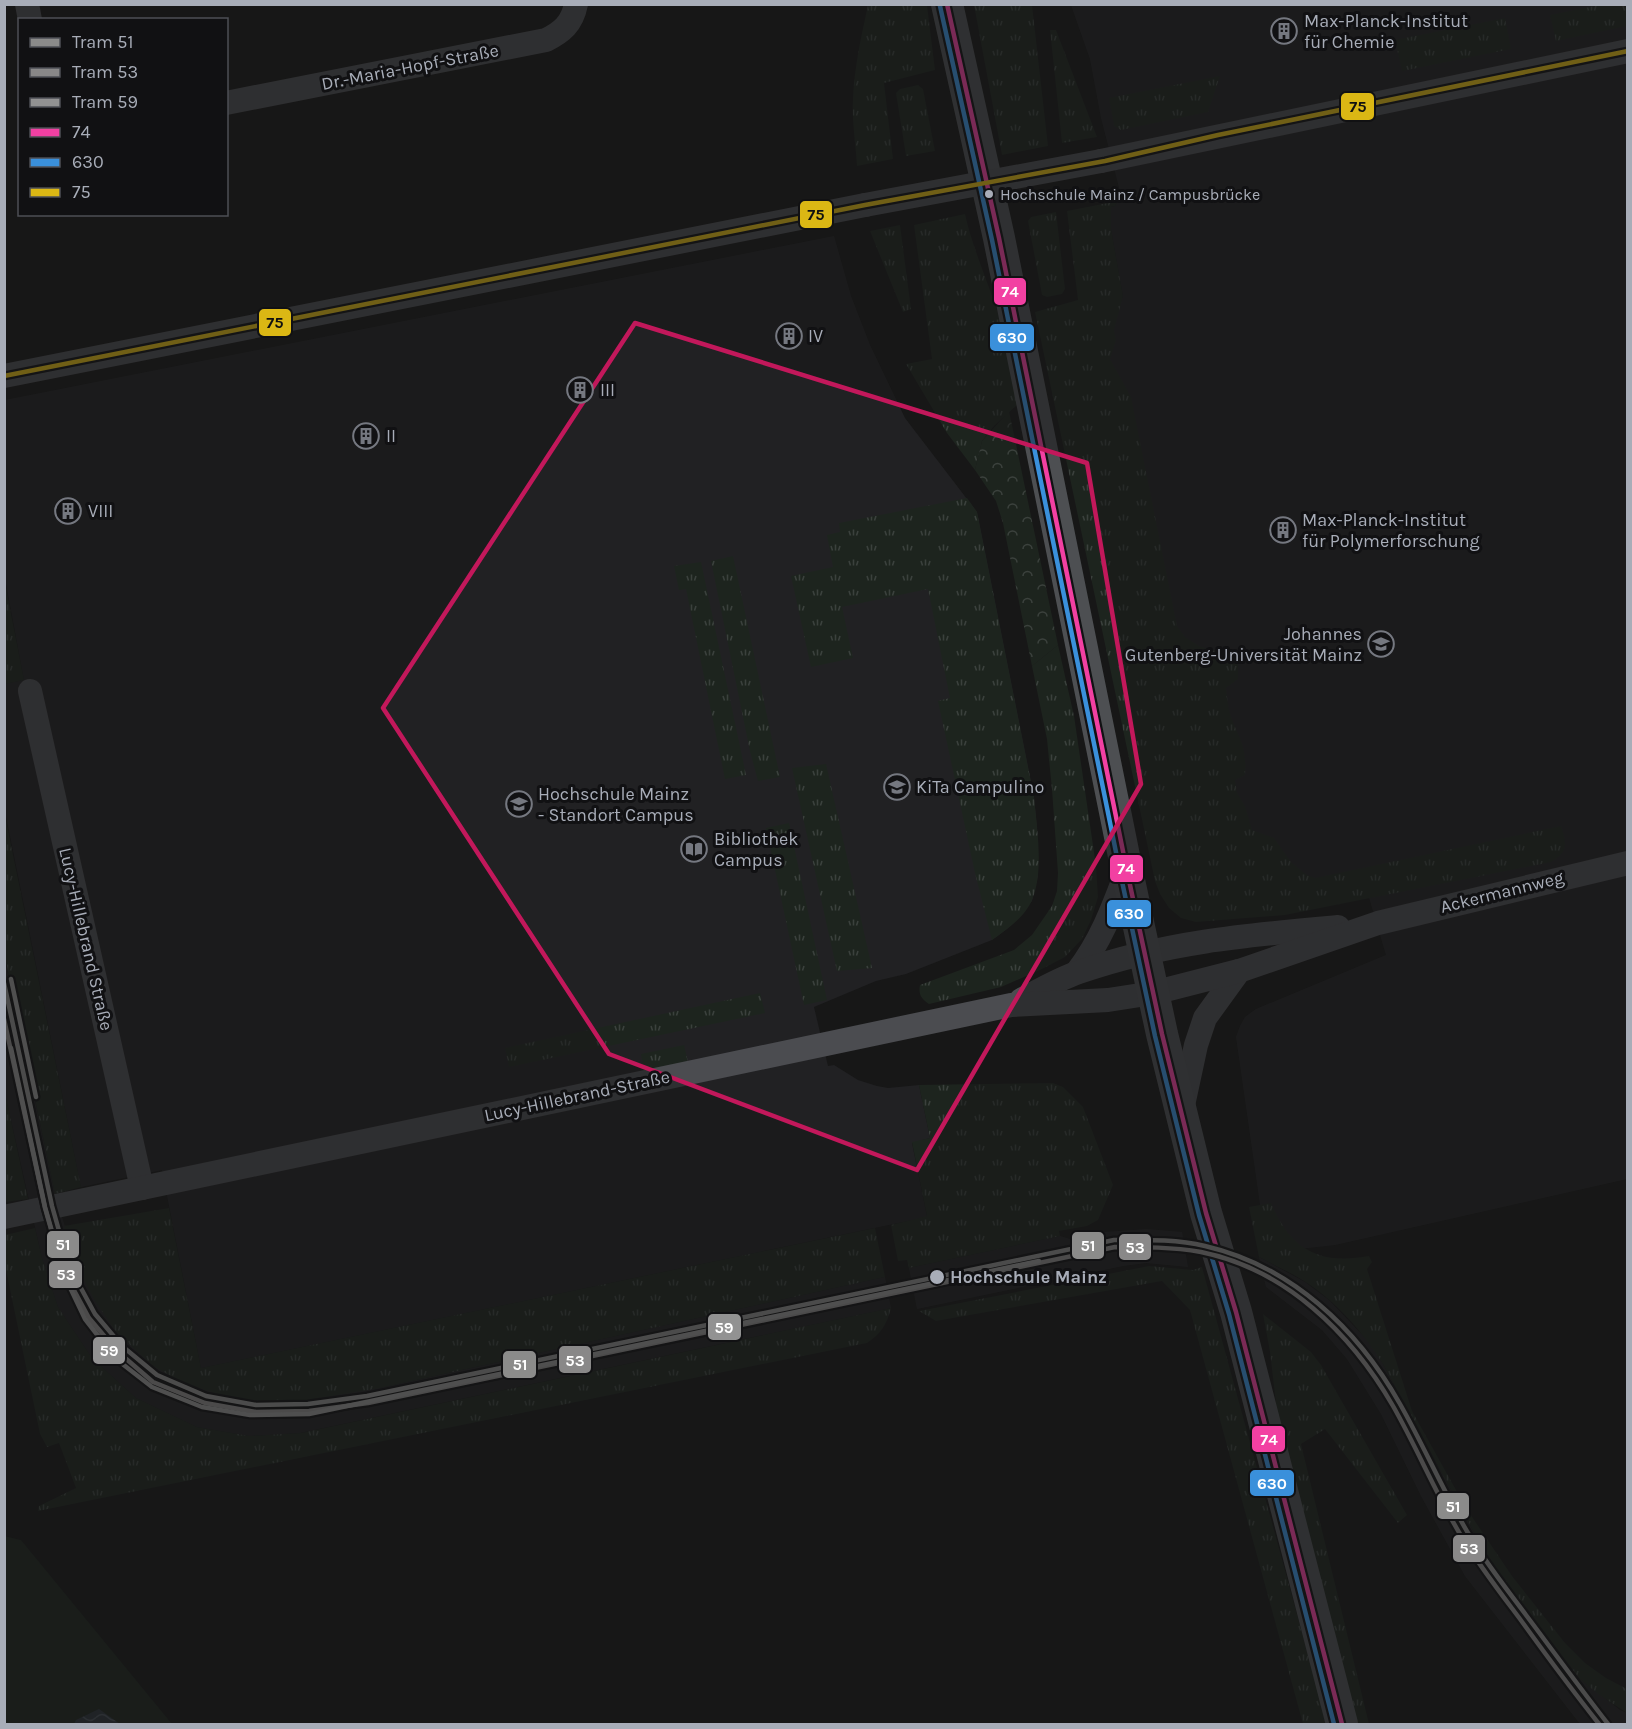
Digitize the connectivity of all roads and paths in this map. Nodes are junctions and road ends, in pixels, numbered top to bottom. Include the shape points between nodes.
1 (576, 4) edge
2 (947, 4) edge
3 (1628, 51) edge
4 (228, 103) edge
5 (4, 376) edge
6 (30, 691) dead end
7 (1628, 863) edge
8 (1127, 871) junction
9 (1378, 923) junction
10 (1145, 952) junction
11 (1239, 971) junction
12 (1077, 972) junction
13 (1153, 993) junction
14 (1011, 1005) junction
15 (1182, 1113) junction
16 (142, 1188) junction
17 (4, 1216) edge
18 (1342, 1725) edge

1 - 4 street, Dr.-Maria-Hopf-Straße via 567,27 546,40
2 - 8 main road via 1008,282
3 - 5 street, bridge via 1101,161
6 - 16 street, Lucy-Hillebrand Straße
7 - 9 street, Ackermannweg
8 - 10 main road
8 - 12 street, Lucy-Hillebrand-Straße via 1104,930
9 - 10 street, Ackermannweg via 1213,939
9 - 11 street, Ackermannweg
10 - 12 street, Lucy-Hillebrand-Straße
10 - 13 main road
11 - 13 street, Ackermannweg
11 - 15 street via 1205,1018
12 - 14 street, Lucy-Hillebrand-Straße
13 - 14 street, Lucy-Hillebrand-Straße via 1108,1000
13 - 15 main road
14 - 16 street, Lucy-Hillebrand-Straße
15 - 18 main road
16 - 17 street, Lucy-Hillebrand-Straße

